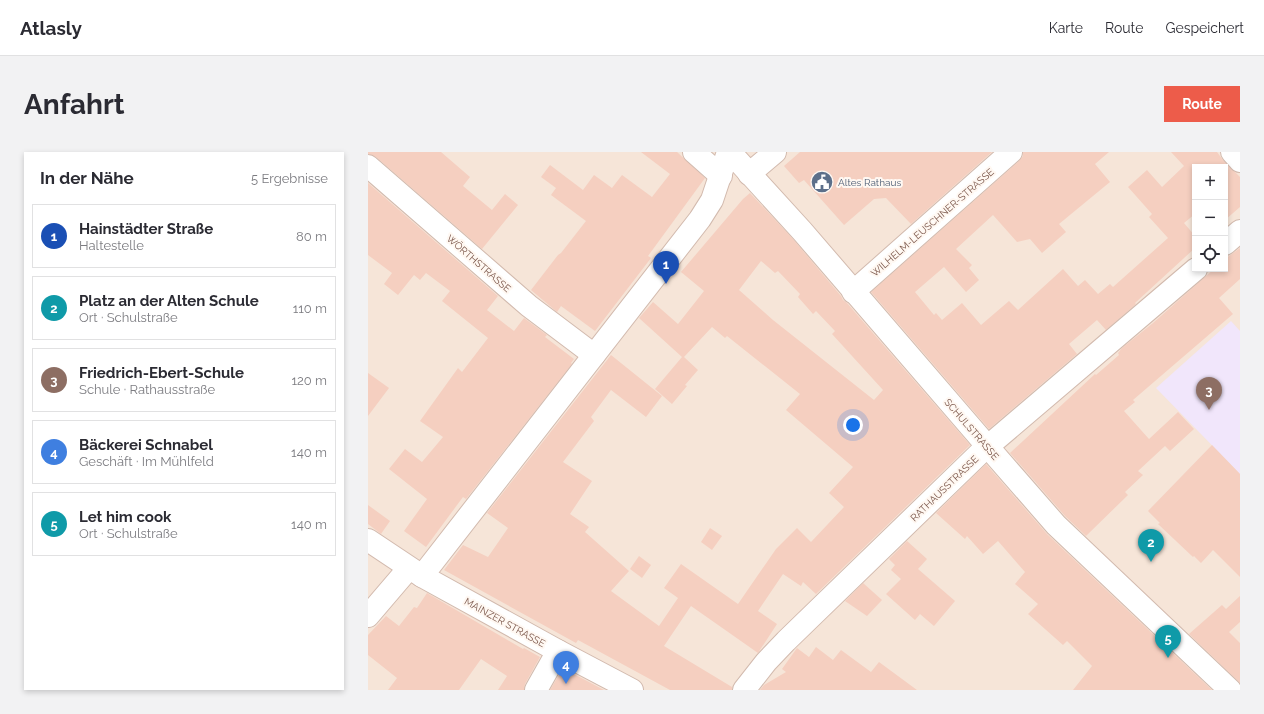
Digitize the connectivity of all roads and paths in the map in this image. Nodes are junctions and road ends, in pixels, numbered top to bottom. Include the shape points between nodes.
1 (694, 152) edge
2 (729, 152) edge
3 (775, 152) edge
4 (1011, 152) edge
5 (1232, 152) edge
6 (1240, 161) edge
7 (368, 166) edge
8 (749, 174) junction
9 (721, 176) junction
10 (1240, 231) edge
11 (1228, 241) edge
12 (1192, 272) edge
13 (859, 298) junction
14 (594, 355) junction
15 (988, 447) junction
16 (368, 540) edge
17 (415, 572) junction
18 (368, 616) edge
19 (558, 651) junction
20 (536, 690) edge
21 (632, 690) edge
22 (744, 690) edge
23 (1230, 690) edge

1 - 9 street
2 - 8 street, SCHULSTRASSE
2 - 9 street
3 - 8 street
4 - 13 street, WILHELM-LEUSCHNER-STRASSE
5 - 6 street
7 - 14 street, WÖRTHSTRASSE via 529,306
8 - 13 street, SCHULSTRASSE
9 - 14 street via 712,200 700,219
10 - 11 street
12 - 15 street, RATHAUSSTRASSE
13 - 15 street, SCHULSTRASSE
14 - 17 street
15 - 22 street, RATHAUSSTRASSE via 786,641
15 - 23 street, SCHULSTRASSE via 1071,540
16 - 17 street, MAINZER STRASSE
17 - 18 street
17 - 19 street, MAINZER STRASSE
19 - 20 street
19 - 21 street, MAINZER STRASSE

